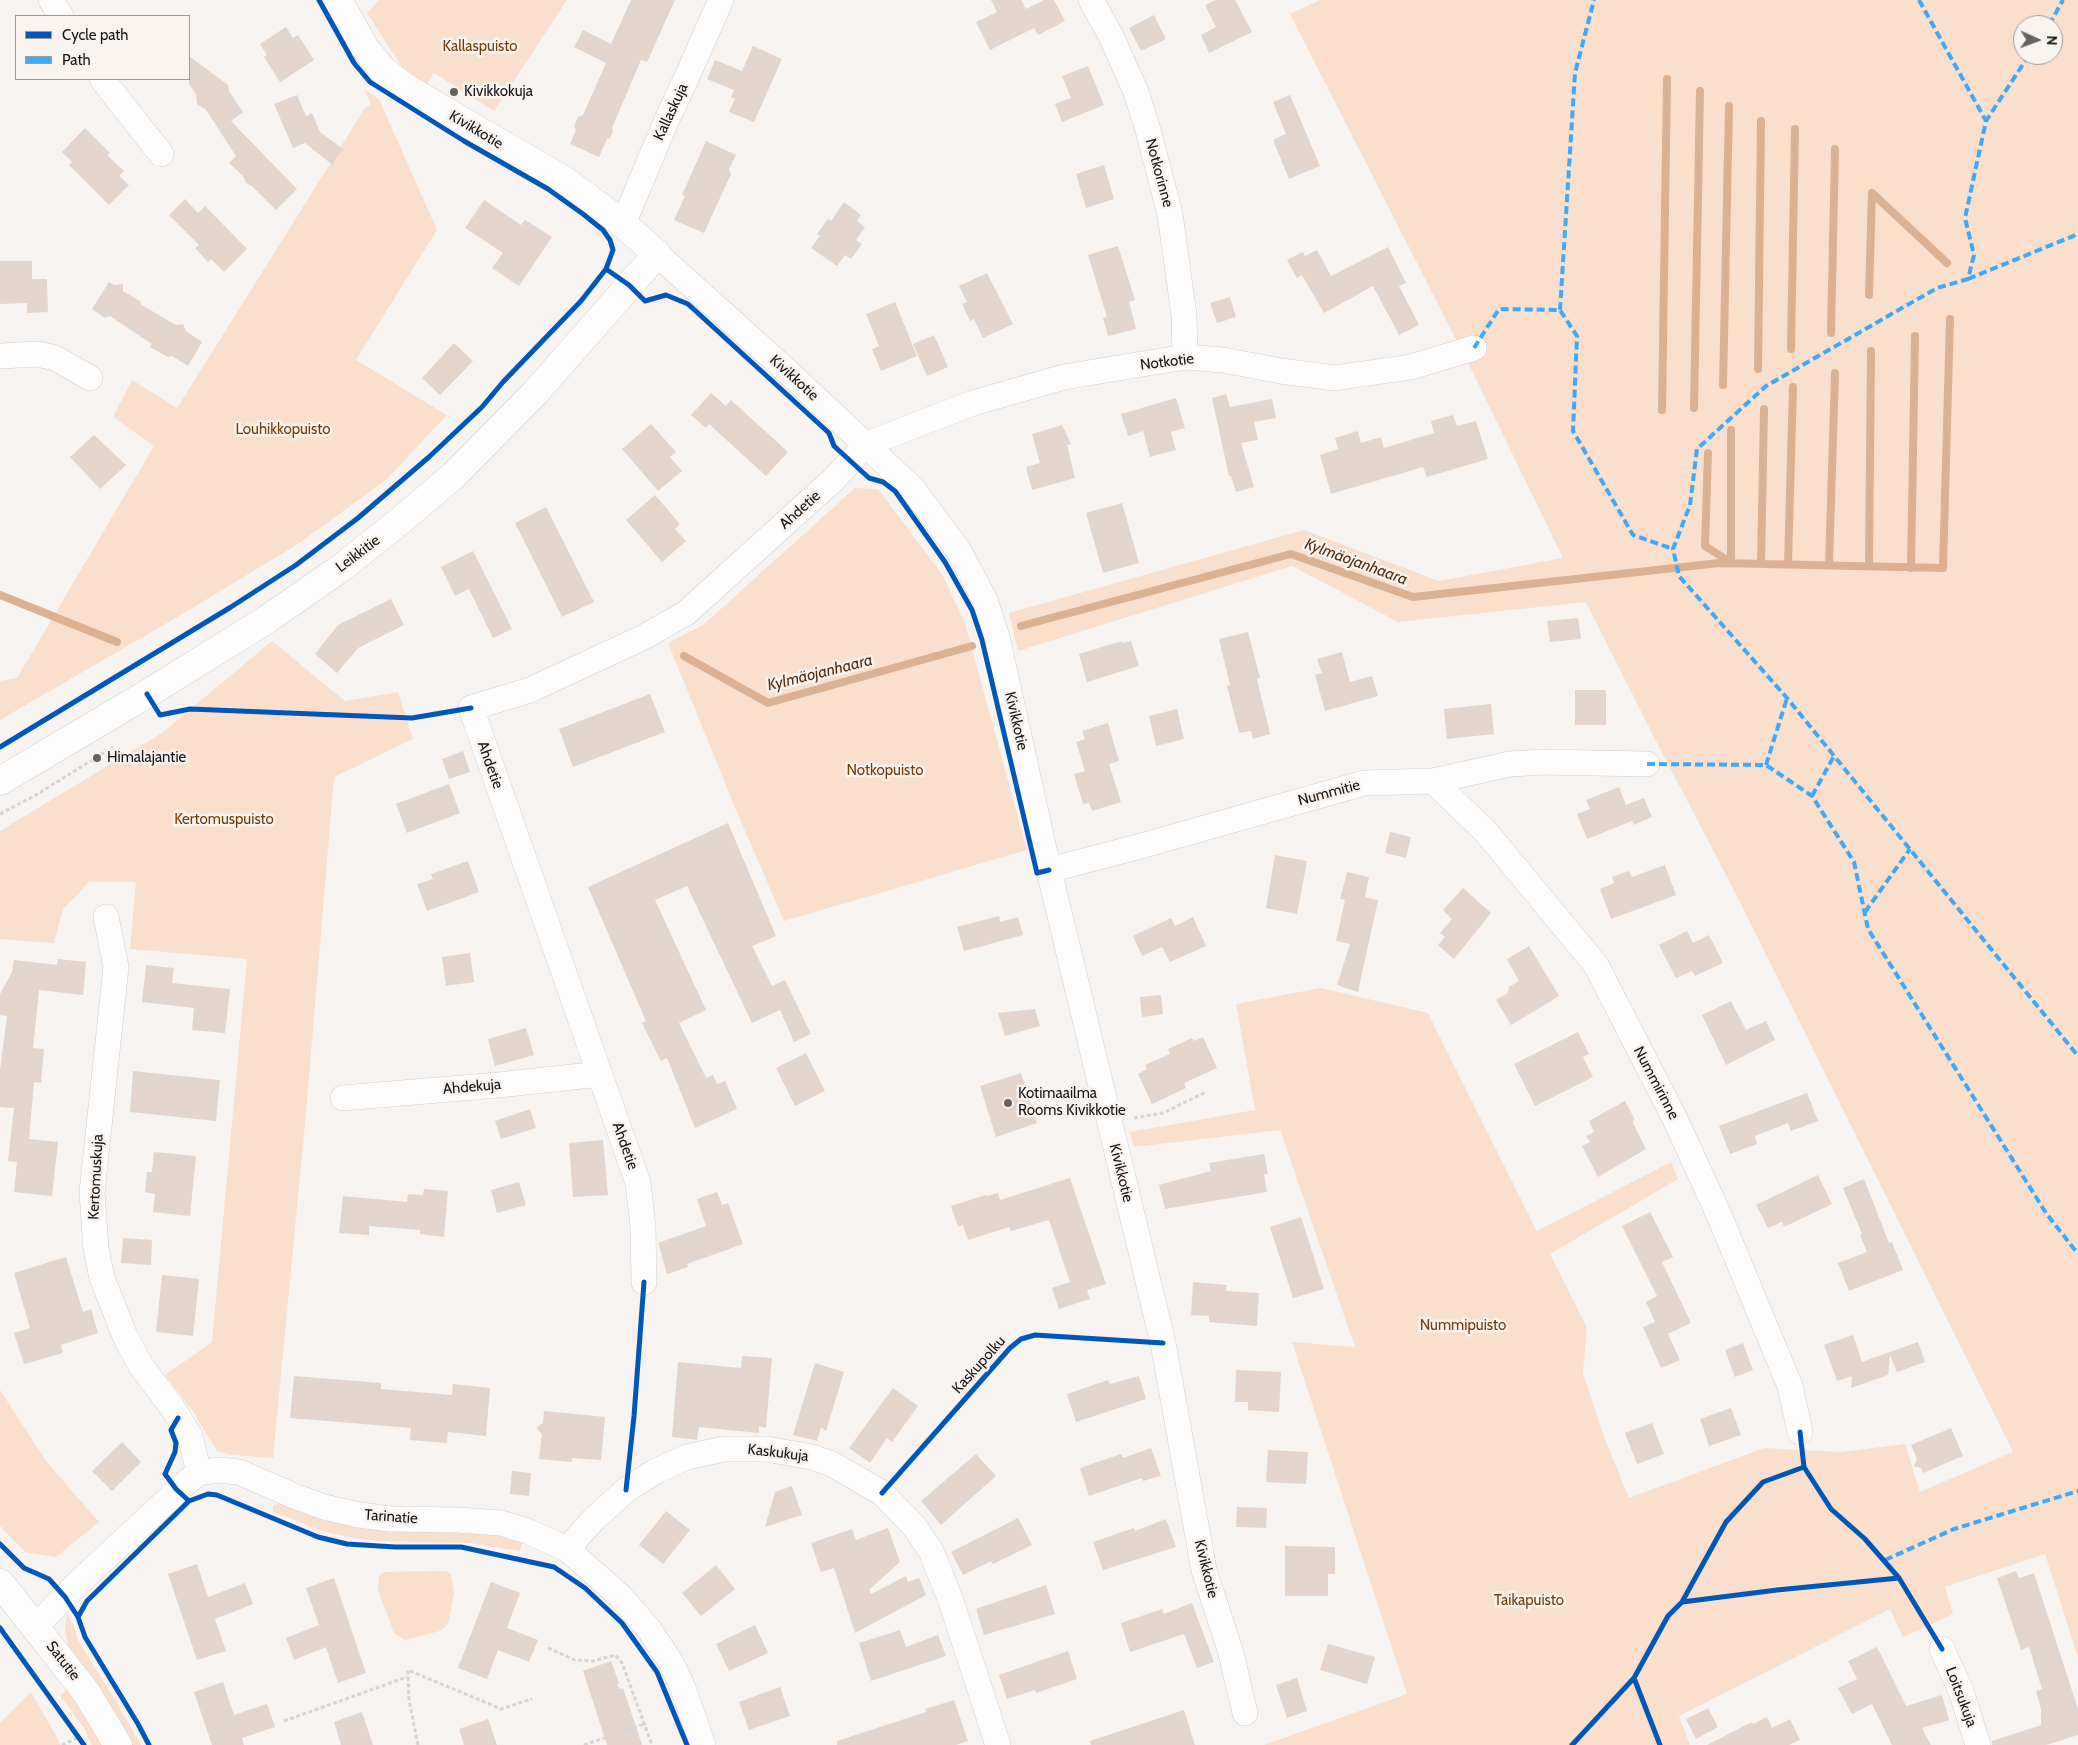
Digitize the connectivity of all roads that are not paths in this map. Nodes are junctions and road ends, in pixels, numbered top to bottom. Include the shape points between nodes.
1 (51, 0) edge
2 (338, 0) edge
3 (720, 0) edge
4 (1091, 0) edge
5 (60, 15) edge
6 (103, 80) edge
7 (161, 154) dead end
8 (623, 224) junction
9 (657, 254) junction
10 (1474, 348) dead end
11 (0, 356) edge
12 (1185, 357) junction
13 (90, 378) dead end
14 (867, 444) junction
15 (1647, 764) dead end
16 (0, 781) edge
17 (1433, 781) junction
18 (1049, 870) junction
19 (106, 916) dead end
20 (600, 1074) junction
21 (343, 1098) dead end
22 (644, 1282) dead end
23 (1800, 1432) dead end
24 (199, 1473) junction
25 (567, 1549) junction
26 (0, 1583) edge
27 (36, 1626) junction
28 (1942, 1649) dead end
29 (1245, 1713) dead end
30 (118, 1745) edge
31 (703, 1745) edge
32 (998, 1745) edge
33 (1978, 1745) edge

1 - 5 street
2 - 8 street, Kivikkotie via 365,48 382,70 464,123 564,180
3 - 8 street, Kallaskuja
4 - 12 street, Notkorinne via 1136,92 1153,149 1170,214 1184,315
6 - 7 street
8 - 9 street, Kivikkotie
9 - 14 street, Kivikkotie
9 - 16 street, Leikkitie via 536,393 453,476 385,533 266,620
10 - 12 street, Notkotie via 1411,366 1334,378
11 - 13 street via 38,354 55,358
12 - 14 street, Notkotie via 1064,377 973,403
14 - 18 street, Kivikkotie via 913,489 958,551 985,600 997,636
14 - 20 street, Ahdetie via 833,480 686,613 644,637 530,690 470,708
15 - 17 street, Nummitie via 1510,764
17 - 18 street, Nummitie via 1364,783
17 - 23 street, Nummirinne via 1486,832 1596,965 1676,1119 1719,1214 1790,1386
18 - 29 street, Kivikkotie via 1163,1343 1204,1570 1232,1653
19 - 24 street, Kertomuskuja via 116,967 92,1192 96,1250 102,1278 125,1336 141,1366 190,1436
20 - 21 street, Ahdekuja
20 - 22 street, Ahdetie via 638,1183
24 - 25 street, Tarinatie via 218,1470 239,1472 324,1507 359,1515 501,1523
24 - 27 street via 162,1502
25 - 31 street, Tarinatie via 619,1595 649,1629 672,1664
25 - 32 street, Kaskukuja via 626,1490 656,1471 687,1458 723,1450 766,1448 832,1464 882,1493 914,1526 931,1551 952,1601
26 - 27 street, Satutie
27 - 30 street, Satutie via 86,1692
28 - 33 street, Loitsukuja via 1961,1691

